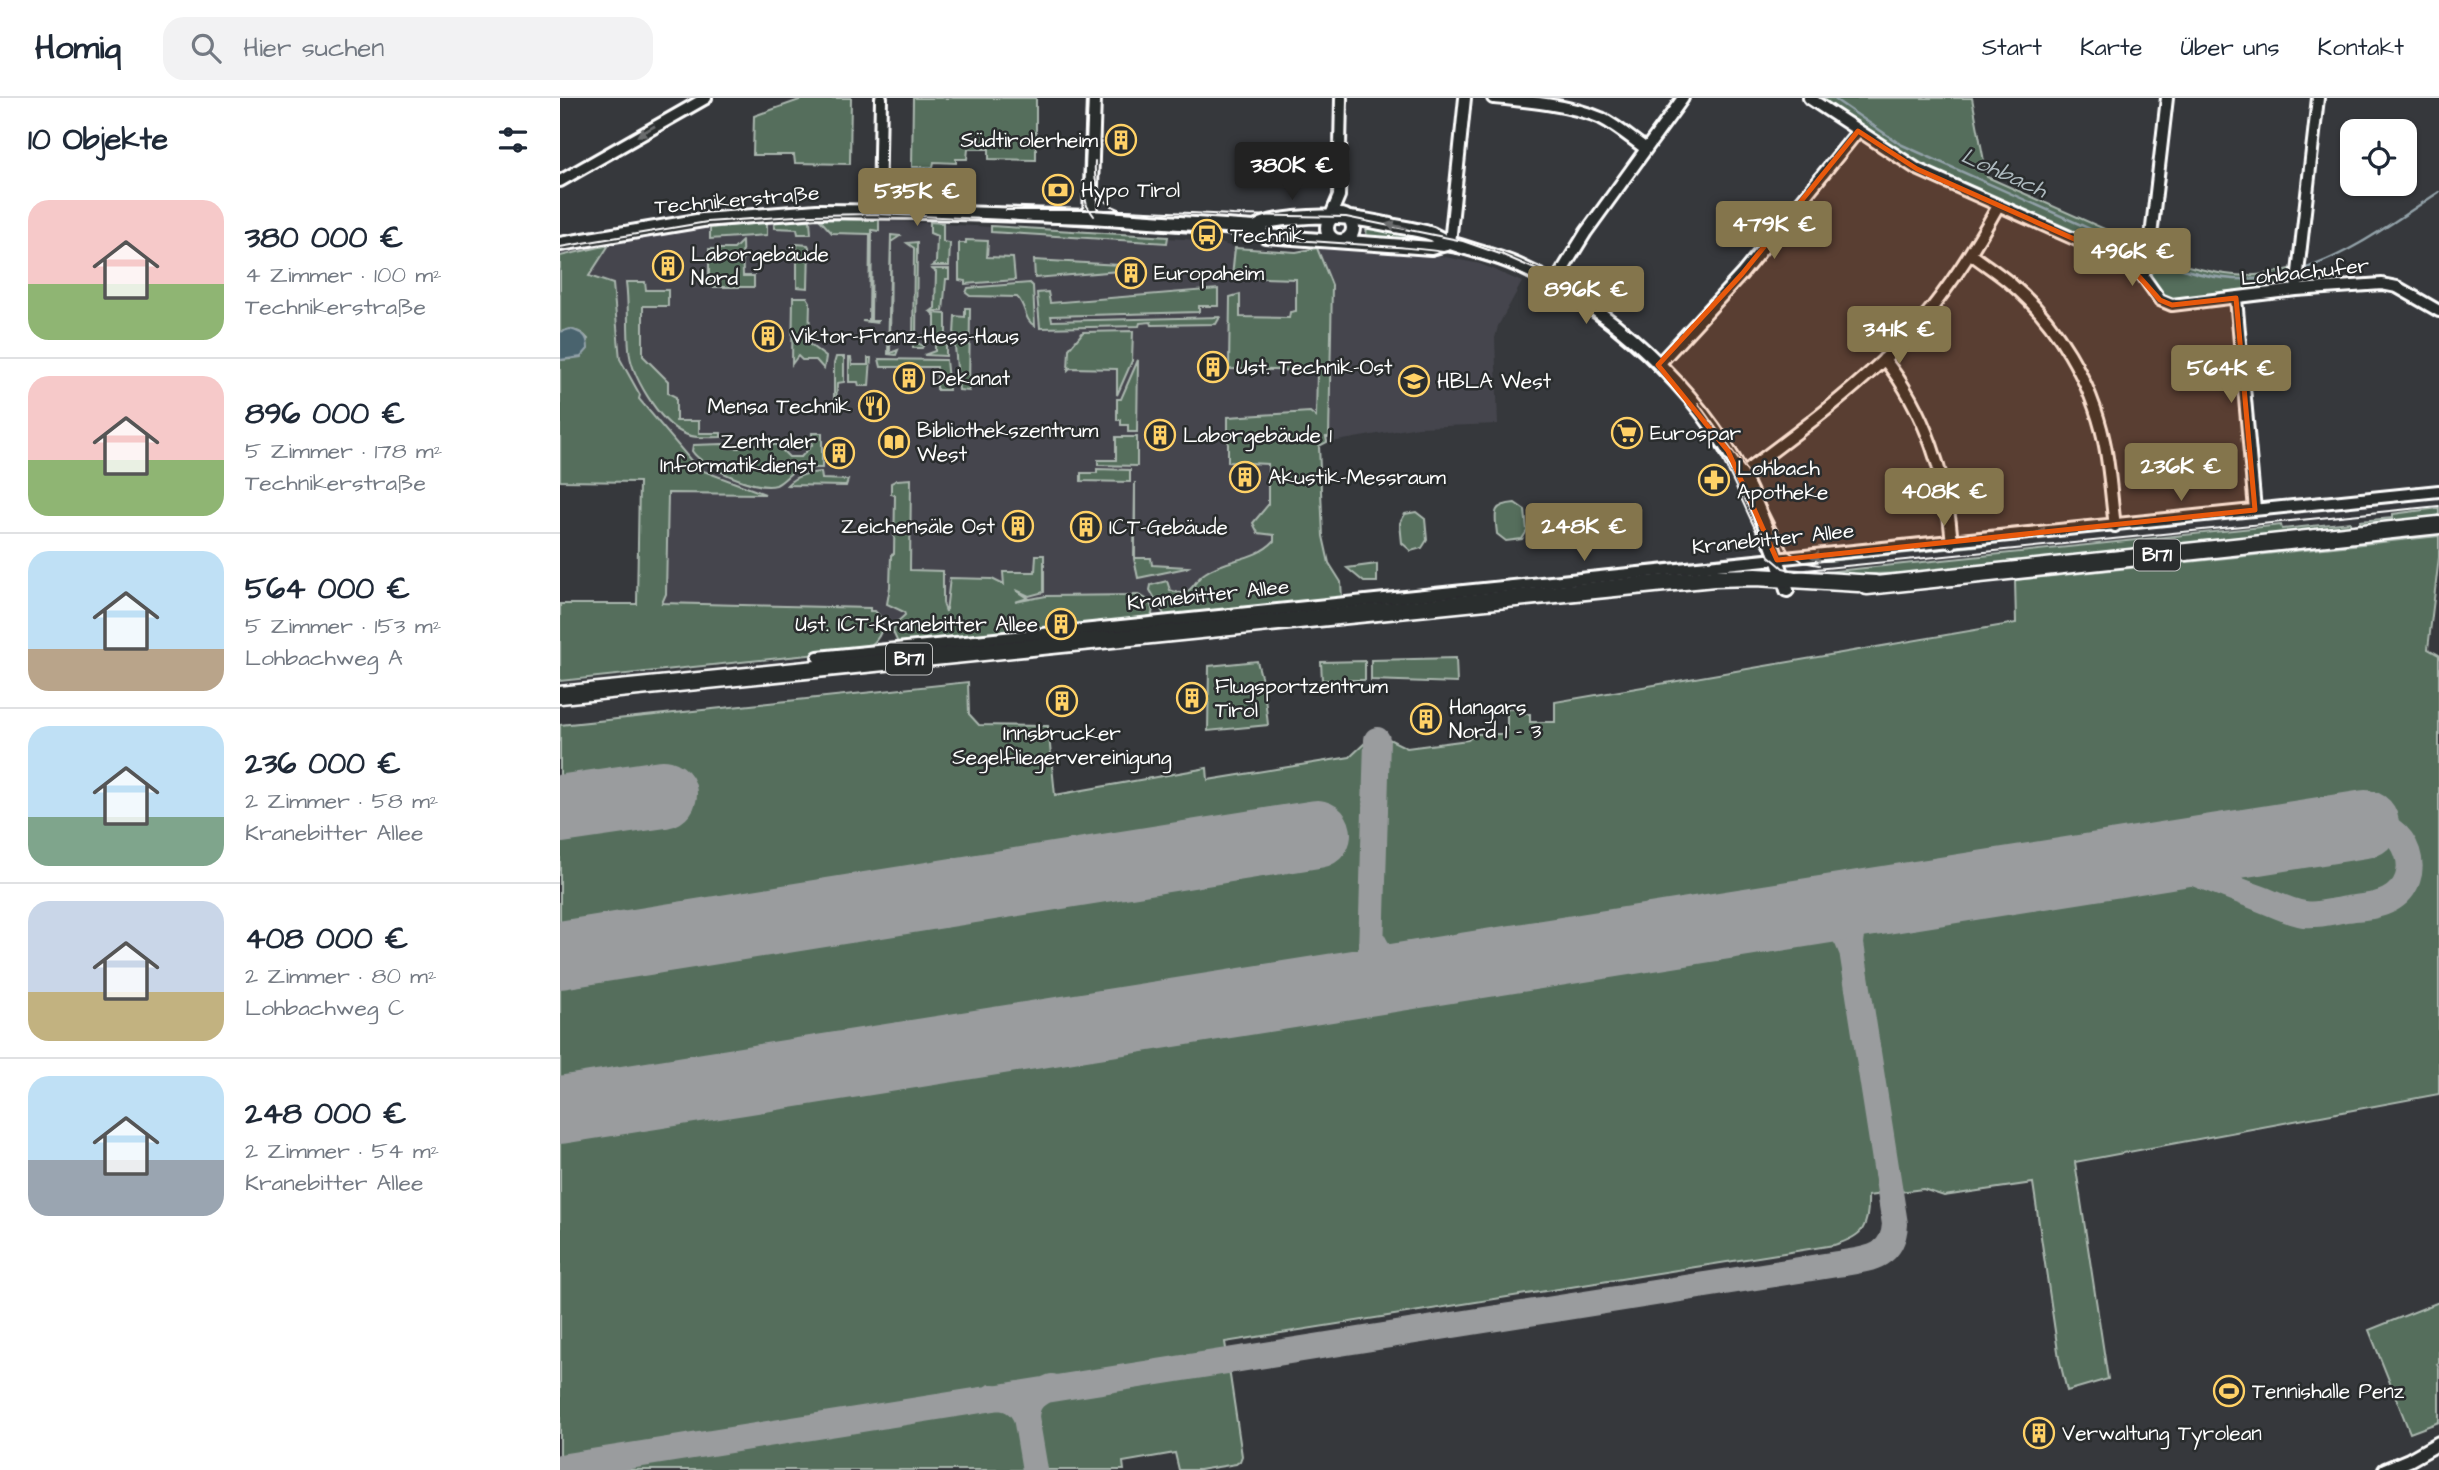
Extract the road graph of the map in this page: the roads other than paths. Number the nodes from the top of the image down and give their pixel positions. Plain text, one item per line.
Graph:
1 (706, 98) edge
2 (881, 98) edge
3 (1094, 98) edge
4 (1341, 98) edge
5 (1465, 98) edge
6 (1493, 98) edge
7 (1683, 98) edge
8 (1809, 98) edge
9 (2167, 98) edge
10 (2318, 98) edge
11 (1858, 131) junction
12 (1646, 149) junction
13 (560, 181) edge
14 (1339, 195) junction
15 (1998, 206) junction
16 (879, 211) junction
17 (1090, 217) junction
18 (1339, 217) junction
19 (1255, 228) junction
20 (1339, 242) junction
21 (1450, 243) junction
22 (560, 244) edge
23 (1971, 254) junction
24 (2143, 276) junction
25 (1554, 284) junction
26 (2297, 285) junction
27 (2236, 298) junction
28 (2439, 311) edge
29 (1884, 359) junction
30 (1658, 365) junction
31 (1742, 474) junction
32 (2439, 491) edge
33 (2255, 510) junction
34 (2115, 526) junction
35 (2439, 526) edge
36 (1952, 543) junction
37 (1777, 560) junction
38 (1785, 584) junction
39 (818, 657) dead end
40 (560, 695) edge
41 (2439, 1443) edge
42 (2385, 1470) edge

1 -> 13 street
2 - 16 street
3 - 17 street
4 - 14 street
5 - 21 street
6 - 12 street
7 - 12 street
8 - 11 street, Lohbachufer
9 - 24 street
10 - 26 street
11 - 15 street, Lohbachufer
11 - 30 street
12 - 25 street
14 - 18 street
14 - 18 street
15 - 23 street
15 - 24 street, Lohbachufer
16 - 17 street, Technikerstraße
16 - 22 street, Technikerstraße
17 - 19 street, Technikerstraße
18 - 19 street, Technikerstraße
18 - 20 street
18 - 20 street
21 -> 18 street, Technikerstraße
19 - 20 street, Technikerstraße
20 - 21 street, Technikerstraße
21 - 25 street, Technikerstraße
23 - 29 street
23 - 34 street
24 - 27 street, Lohbachufer
25 - 30 street, Technikerstraße
26 - 27 street, Lohbachufer
26 - 28 street, Lohbachufer
27 - 33 street
29 - 31 street
29 - 36 street
30 - 31 street, Technikerstraße
31 - 37 street, Technikerstraße
32 - 33 street, Kranebitter Allee
33 - 34 street, Kranebitter Allee
34 -> 36 street, Kranebitter Allee
35 - 38 main road, Kranebitter Allee / B171
36 -> 37 street, Kranebitter Allee
37 - 38 street, Technikerstraße
37 - 39 street, Kranebitter Allee
38 - 40 main road, Kranebitter Allee / B171
41 - 42 street

